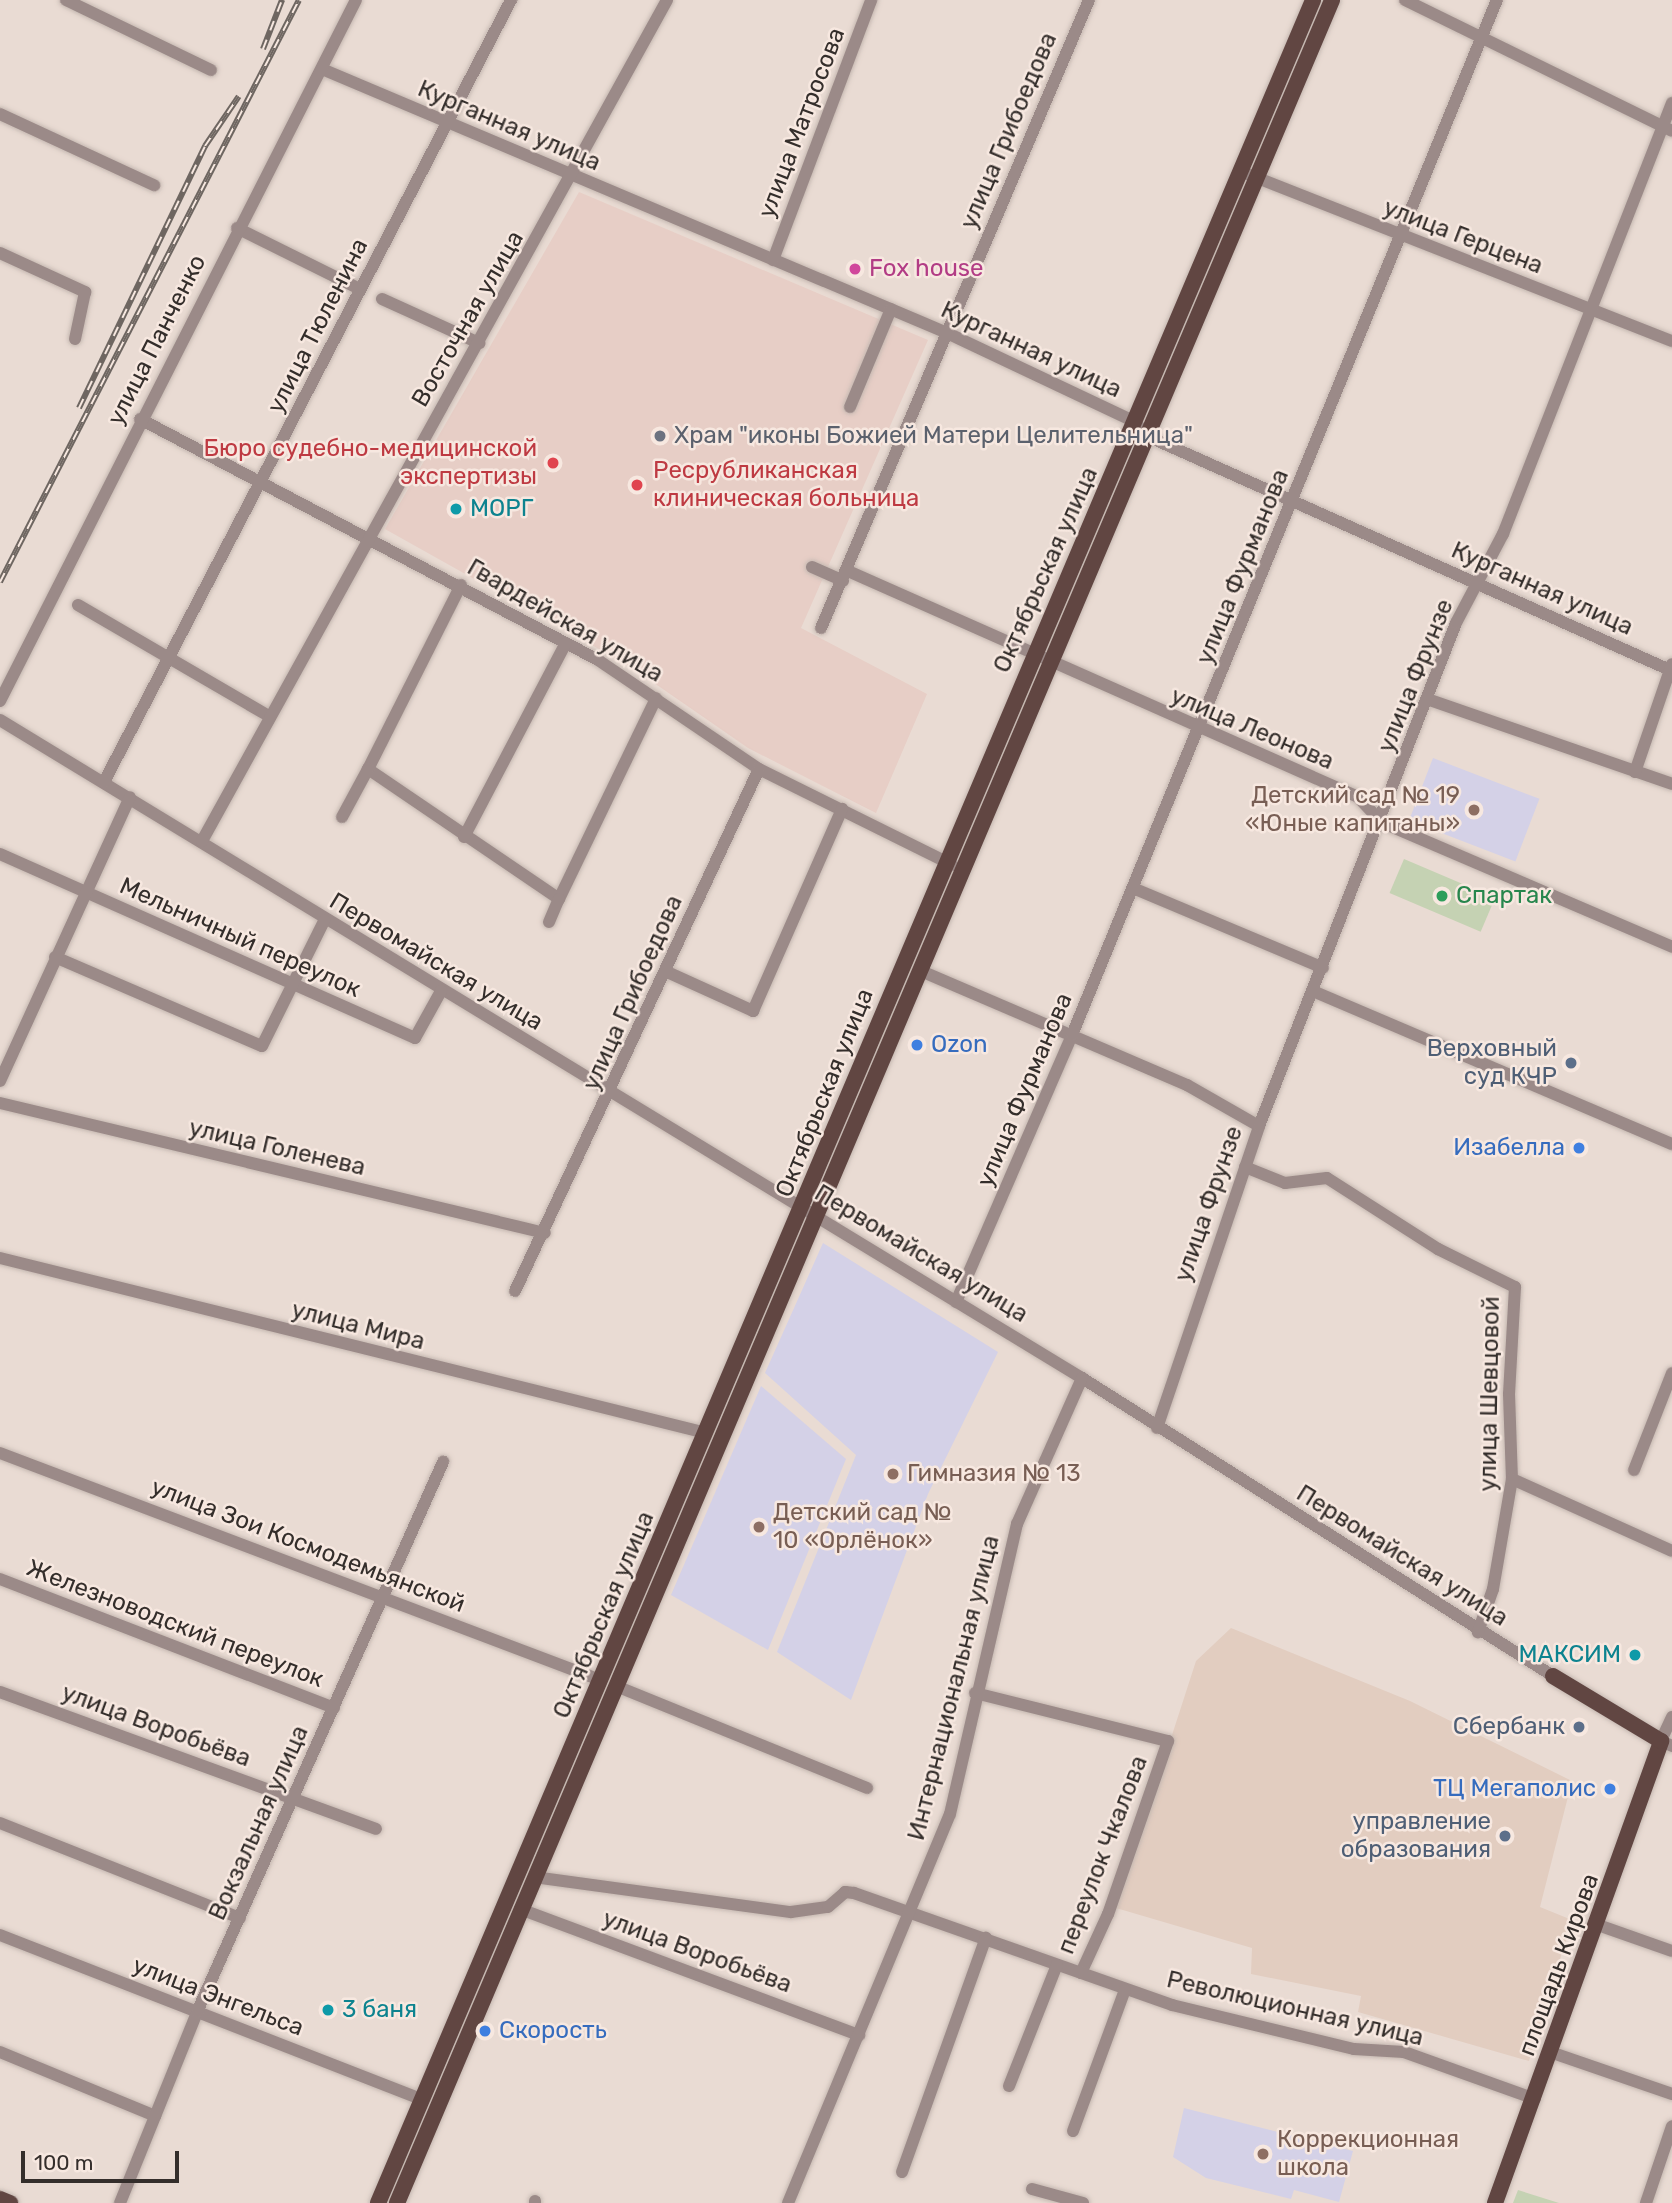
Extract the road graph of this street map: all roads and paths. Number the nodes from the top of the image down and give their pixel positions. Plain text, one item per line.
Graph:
1 (66, 0) edge
2 (356, 0) edge
3 (511, 0) edge
4 (667, 0) edge
5 (871, 0) edge
6 (1089, 0) edge
7 (1313, 0) edge
8 (1332, 0) edge
9 (1405, 0) edge
10 (1497, 0) edge
11 (1485, 37) junction
12 (322, 69) junction
13 (211, 70) dead end
14 (1672, 103) edge
15 (0, 114) edge
16 (448, 123) junction
17 (1668, 129) edge
18 (1241, 171) junction
19 (574, 175) junction
20 (1256, 177) junction
21 (155, 185) dead end
22 (237, 228) junction
23 (1402, 236) junction
24 (0, 253) edge
25 (773, 260) junction
26 (360, 289) junction
27 (382, 299) dead end
28 (891, 309) junction
29 (1591, 309) junction
30 (945, 332) junction
31 (75, 339) dead end
32 (1672, 341) edge
33 (479, 343) junction
34 (850, 407) dead end
35 (140, 419) junction
36 (1135, 422) junction
37 (1147, 436) junction
38 (263, 480) junction
39 (1291, 503) junction
40 (370, 536) junction
41 (812, 567) dead end
42 (845, 576) junction
43 (1478, 582) junction
44 (461, 585) junction
45 (78, 605) dead end
46 (821, 628) dead end
47 (566, 643) junction
48 (1032, 657) junction
49 (167, 659) junction
50 (1050, 665) junction
51 (1671, 668) edge
52 (656, 698) junction
53 (1427, 699) junction
54 (0, 701) edge
55 (269, 716) junction
56 (0, 720) edge
57 (1199, 730) junction
58 (368, 769) junction
59 (759, 769) junction
60 (1634, 772) junction
61 (104, 782) junction
62 (1672, 783) edge
63 (130, 797) junction
64 (842, 809) junction
65 (342, 817) dead end
66 (1381, 822) junction
67 (464, 837) junction
68 (202, 841) junction
69 (0, 854) edge
70 (946, 862) junction
71 (962, 870) junction
72 (1133, 888) junction
73 (85, 892) junction
74 (559, 899) junction
75 (324, 921) junction
76 (549, 922) dead end
77 (1672, 947) edge
78 (55, 957) junction
79 (1323, 968) junction
80 (665, 971) junction
81 (921, 971) junction
82 (293, 984) junction
83 (441, 991) junction
84 (1313, 991) junction
85 (1072, 1035) junction
86 (0, 1081) edge
87 (610, 1094) junction
88 (0, 1103) edge
89 (1259, 1126) junction
90 (1672, 1144) edge
91 (1245, 1167) junction
92 (802, 1209) junction
93 (818, 1219) junction
94 (545, 1233) junction
95 (0, 1258) edge
96 (516, 1291) dead end
97 (956, 1302) junction
98 (1672, 1373) edge
99 (1082, 1378) junction
100 (1157, 1428) junction
101 (706, 1433) junction
102 (0, 1453) edge
103 (443, 1462) dead end
104 (1634, 1470) dead end
105 (1513, 1479) junction
106 (1672, 1550) edge
107 (0, 1579) edge
108 (385, 1595) junction
109 (1478, 1632) junction
110 (1553, 1676) joint
111 (608, 1683) junction
112 (0, 1692) edge
113 (975, 1693) junction
114 (334, 1708) junction
115 (1672, 1717) edge
116 (1667, 1744) edge
117 (867, 1788) dead end
118 (293, 1798) junction
119 (0, 1823) edge
120 (376, 1829) dead end
121 (534, 1877) junction
122 (520, 1909) junction
123 (912, 1913) junction
124 (240, 1918) junction
125 (1598, 1925) junction
126 (0, 1935) edge
127 (986, 1938) junction
128 (1672, 1951) edge
129 (1057, 1965) junction
130 (1081, 1973) junction
131 (1125, 1990) junction
132 (197, 2012) junction
133 (859, 2035) junction
134 (0, 2052) edge
135 (1553, 2053) junction
136 (1009, 2086) dead end
137 (1672, 2094) edge
138 (421, 2099) junction
139 (1535, 2099) junction
140 (155, 2116) junction
141 (1672, 2126) edge
142 (1073, 2131) dead end
143 (902, 2172) dead end
144 (1032, 2189) dead end
145 (0, 2199) edge
146 (10, 2203) edge
147 (120, 2203) edge
148 (378, 2203) edge
149 (397, 2203) edge
150 (788, 2203) edge
151 (1083, 2203) edge
152 (1495, 2203) edge
153 (1646, 2203) edge

1 - 13 street
2 - 12 street, улица Панченко
3 - 16 street, улица Тюленина
4 - 19 street, Восточная улица
5 - 25 street, улица Матросова
6 - 30 street, улица Грибоедова
7 - 18 main road, Октябрьская улица
8 - 20 main road, Октябрьская улица
9 - 11 street
10 - 11 street, улица Фурманова
11 - 17 street
11 - 23 street, улица Фурманова
12 - 16 street, Курганная улица
12 - 22 street, улица Панченко
14 - 17 street, улица Фрунзе
15 - 21 street
16 - 19 street, Курганная улица
16 - 26 street, улица Тюленина
17 - 29 street, улица Фрунзе
18 - 20 street, улица Герцена
18 - 36 main road, Октябрьская улица
19 - 25 street, Курганная улица
19 - 33 street, Восточная улица
20 - 23 street, улица Герцена
20 - 37 main road, Октябрьская улица
22 - 26 street
22 - 35 street, улица Панченко
23 - 29 street, улица Герцена
23 - 39 street, улица Фурманова
24 - 31 street
25 - 28 street, Курганная улица
26 - 38 street, улица Тюленина
27 - 33 street
28 - 30 street, Курганная улица
28 - 34 street
29 - 32 street, улица Герцена
29 - 43 street, улица Фрунзе
30 - 36 street, Курганная улица
30 - 42 street, улица Грибоедова
33 - 40 street, Восточная улица
35 - 38 street, Гвардейская улица
35 - 54 street, улица Панченко
36 - 37 street, Курганная улица
36 - 48 main road, Октябрьская улица
37 - 39 street, Курганная улица
37 - 50 main road, Октябрьская улица
38 - 40 street, Гвардейская улица
38 - 49 street, улица Тюленина
39 - 43 street, Курганная улица
39 - 57 street, улица Фурманова
40 - 44 street, Гвардейская улица
40 - 55 street, Восточная улица
41 - 42 street, улица Леонова
42 - 46 street, улица Грибоедова
42 - 48 street, улица Леонова
43 - 51 street, Курганная улица
43 - 53 street, улица Фрунзе
44 - 47 street, Гвардейская улица
44 - 58 street
45 - 49 street
47 - 52 street, Гвардейская улица
47 - 67 street
48 - 50 street, улица Леонова
48 - 70 main road, Октябрьская улица
49 - 55 street
49 - 61 street, улица Тюленина
50 - 57 street, улица Леонова
50 - 71 main road, Октябрьская улица
51 - 60 street
52 - 59 street, Гвардейская улица
52 - 74 street
53 - 60 street
53 - 66 street, улица Фрунзе
55 - 68 street, Восточная улица
56 - 61 street, Первомайская улица
57 - 66 street, улица Леонова
57 - 72 street, улица Фурманова
58 - 65 street
58 - 67 street
59 - 64 street, Гвардейская улица
59 - 80 street, улица Грибоедова
60 - 62 street
61 - 63 street, Первомайская улица
63 - 68 street, Первомайская улица
63 - 73 street
64 - 70 street, Гвардейская улица
64 - 80 street
66 - 77 street, улица Леонова
66 - 79 street, улица Фрунзе
67 - 74 street
68 - 75 street, Первомайская улица
69 - 73 street, Мельничный переулок
70 - 71 street, Гвардейская улица
70 - 92 main road, Октябрьская улица
71 - 81 main road, Октябрьская улица
72 - 79 street
72 - 85 street, улица Фурманова
73 - 78 street
73 - 82 street, Мельничный переулок
74 - 76 street
75 - 82 street
75 - 83 street, Первомайская улица
78 - 82 street
78 - 86 street
79 - 84 street, улица Фрунзе
80 - 87 street, улица Грибоедова
81 - 85 street
81 - 93 main road, Октябрьская улица
82 - 83 street, Мельничный переулок
83 - 87 street, Первомайская улица
84 - 89 street, улица Фрунзе
84 - 90 street
85 - 89 street
85 - 97 street, улица Фурманова
87 - 92 street, Первомайская улица
87 - 94 street, улица Грибоедова
88 - 94 street, улица Голенева
89 - 91 street, улица Фрунзе
91 - 100 street, улица Фрунзе
91 - 105 street, улица Шевцовой
92 - 93 street, Первомайская улица
92 - 101 main road, Октябрьская улица
93 - 97 street, Первомайская улица
93 - 111 main road, Октябрьская улица
94 - 96 street, улица Грибоедова
95 - 101 street, улица Мира
97 - 99 street, Первомайская улица
98 - 104 street
99 - 100 street, Первомайская улица
99 - 113 street, Интернациональная улица
100 - 109 street, Первомайская улица
101 - 111 main road, Октябрьская улица
102 - 108 street, улица Зои Космодемьянской
103 - 108 street, Вокзальная улица
105 - 106 street
105 - 109 street, улица Шевцовой
107 - 114 street, Железноводский переулок
108 - 111 street, улица Зои Космодемьянской
108 - 114 street, Вокзальная улица
109 - 110 street, Первомайская улица
110 - 116 main road, Первомайская улица
111 - 117 street, улица Зои Космодемьянской
111 - 121 main road, Октябрьская улица
111 - 138 main road, Октябрьская улица
112 - 118 street, улица Воробьёва
113 - 123 street, Интернациональная улица
113 - 130 street, переулок Чкалова
114 - 118 street, Вокзальная улица
115 - 116 street
116 - 125 main road, площадь Кирова
118 - 120 street, улица Воробьёва
118 - 124 street, Вокзальная улица
119 - 124 street
121 - 122 main road, Октябрьская улица
121 - 123 street, Революционная улица
122 - 133 street, улица Воробьёва
122 - 149 main road, Октябрьская улица
123 - 127 street, Революционная улица
123 - 133 street, Интернациональная улица
124 - 132 street, Вокзальная улица
125 - 128 street
125 - 135 main road, площадь Кирова
126 - 132 street, улица Энгельса
127 - 129 street, Революционная улица
127 - 143 street
129 - 130 street, Революционная улица
129 - 136 street
130 - 131 street, Революционная улица
131 - 139 street, Революционная улица
131 - 142 street
132 - 138 street, улица Энгельса
132 - 140 street, Вокзальная улица
133 - 150 street, Интернациональная улица
134 - 140 street
135 - 137 street
135 - 139 main road, площадь Кирова
138 - 148 main road, Октябрьская улица
139 - 152 main road, площадь Кирова
140 - 147 street, Вокзальная улица
141 - 153 street
144 - 151 street
145 - 146 main road

